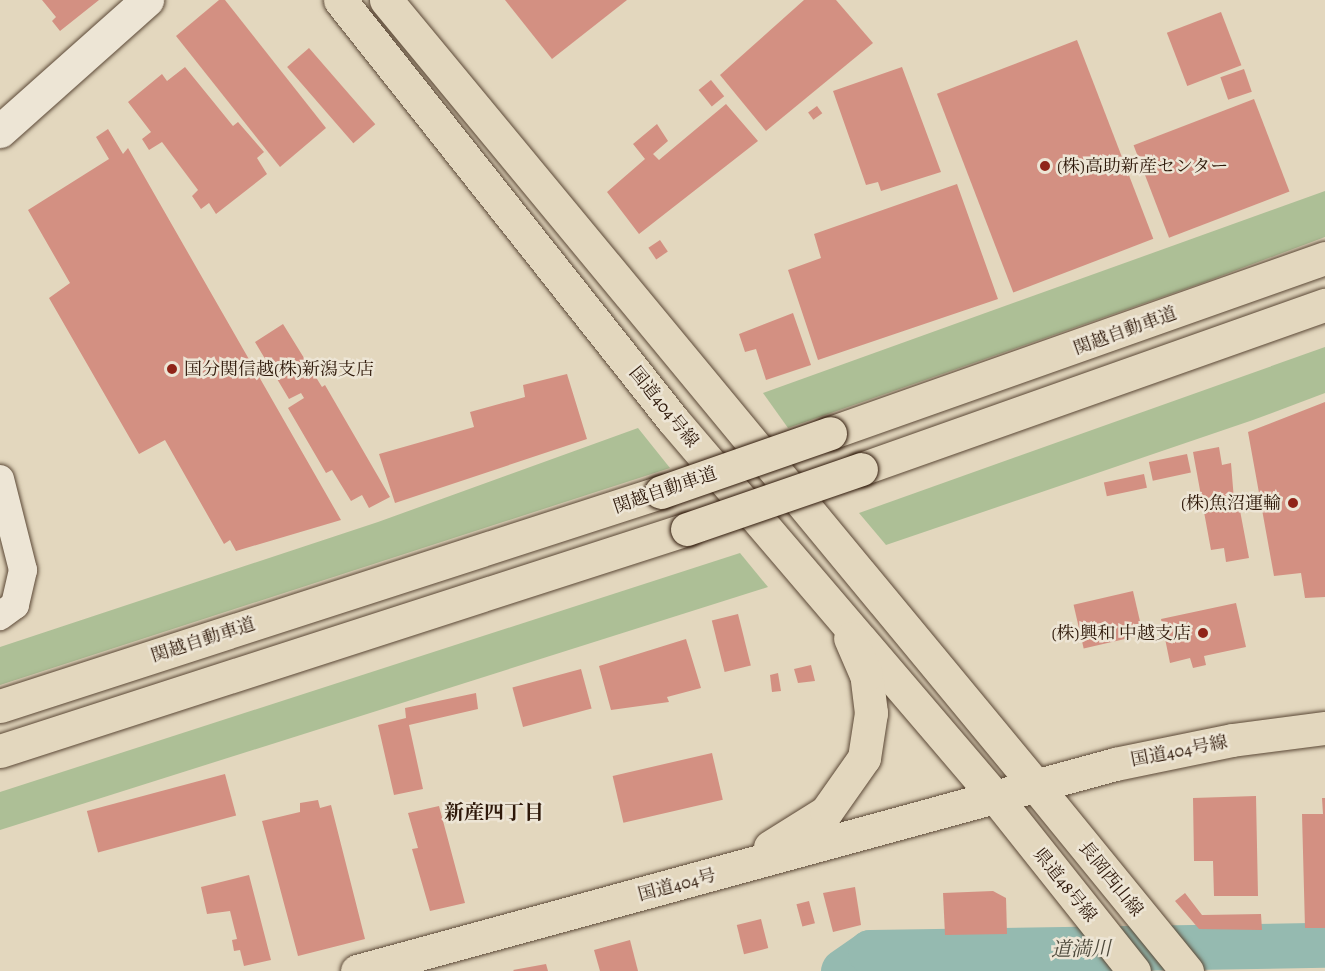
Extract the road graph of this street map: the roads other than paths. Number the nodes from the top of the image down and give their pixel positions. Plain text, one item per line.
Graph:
1 (147, 0) edge
2 (340, 0) edge
3 (386, 0) edge
4 (0, 131) edge
5 (1325, 258) edge
6 (1325, 305) edge
7 (0, 479) edge
8 (839, 611) junction
9 (0, 616) edge
10 (0, 706) edge
11 (1325, 728) edge
12 (0, 751) edge
13 (1036, 786) junction
14 (997, 800) junction
15 (723, 872) junction
16 (357, 971) edge
17 (1134, 971) edge
18 (1187, 971) edge

1 - 4 street
2 - 8 main road, 国道404号線
3 - 13 main road
5 - 10 main road, 関越自動車道, bridge
6 - 12 main road, bridge
7 - 9 street
8 - 14 main road, 国道404号線
8 - 15 main road
11 - 13 main road, 国道404号線
13 - 14 main road, 国道404号線
13 - 18 main road, 長岡西山線
14 - 15 main road, 国道404号
14 - 17 main road, 県道48号線
15 - 16 main road, 国道404号

